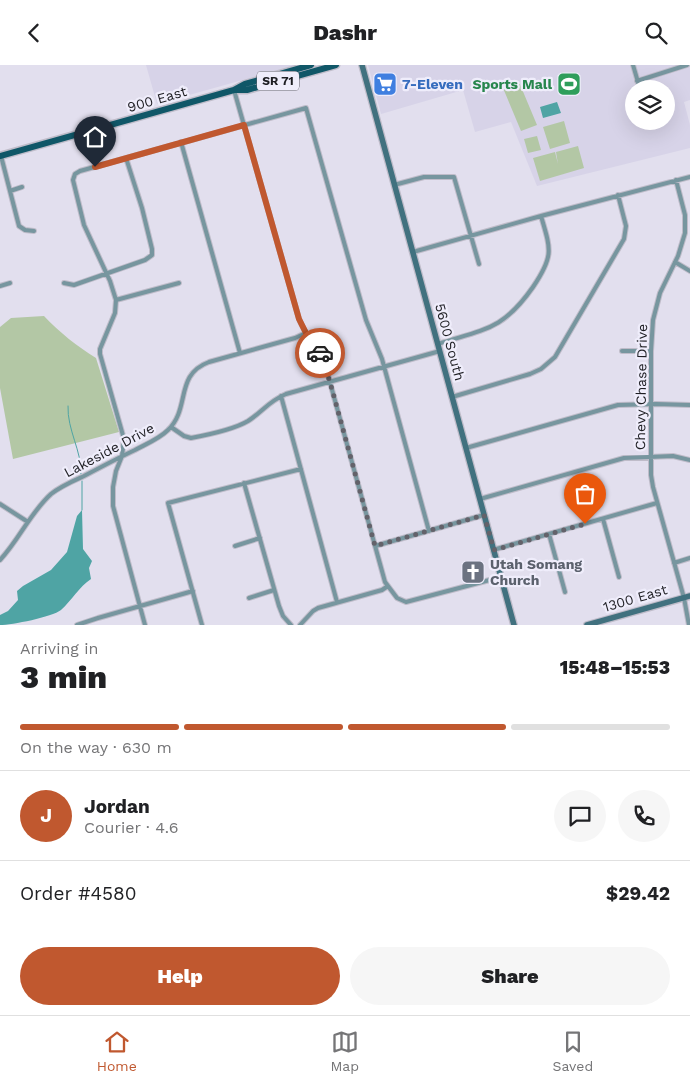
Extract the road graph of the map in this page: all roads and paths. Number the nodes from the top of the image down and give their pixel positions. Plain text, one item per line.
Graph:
1 (311, 65) edge
2 (336, 65) edge
3 (362, 65) edge
4 (633, 65) edge
5 (687, 65) edge
6 (637, 80) edge
7 (640, 80) edge
8 (234, 90) junction
9 (244, 125) junction
10 (181, 143) junction
11 (0, 156) edge
12 (126, 158) junction
13 (690, 177) edge
14 (676, 181) junction
15 (394, 185) junction
16 (22, 187) dead end
17 (10, 191) junction
18 (618, 195) junction
19 (541, 216) junction
20 (34, 231) dead end
21 (471, 236) junction
22 (413, 252) junction
23 (675, 262) junction
24 (479, 264) dead end
25 (690, 271) edge
26 (106, 273) junction
27 (10, 283) dead end
28 (64, 283) dead end
29 (179, 283) dead end
30 (0, 286) edge
31 (116, 300) junction
32 (306, 333) junction
33 (438, 344) junction
34 (440, 351) junction
35 (622, 351) dead end
36 (651, 351) junction
37 (240, 353) junction
38 (384, 367) junction
39 (330, 382) junction
40 (281, 396) junction
41 (452, 397) junction
42 (651, 404) junction
43 (690, 405) edge
44 (171, 427) junction
45 (466, 449) junction
46 (122, 456) junction
47 (651, 456) junction
48 (690, 460) edge
49 (301, 469) junction
50 (244, 483) junction
51 (480, 499) junction
52 (657, 503) junction
53 (0, 504) edge
54 (484, 515) junction
55 (603, 519) junction
56 (28, 522) junction
57 (429, 531) junction
58 (549, 534) junction
59 (260, 539) junction
60 (235, 546) dead end
61 (375, 546) junction
62 (494, 550) junction
63 (690, 558) edge
64 (0, 560) edge
65 (674, 563) junction
66 (501, 577) junction
67 (619, 577) dead end
68 (388, 586) junction
69 (274, 590) junction
70 (193, 591) junction
71 (565, 592) dead end
72 (687, 597) edge
73 (249, 598) dead end
74 (337, 602) junction
75 (140, 606) junction
76 (90, 623) edge
77 (602, 623) edge
78 (77, 625) edge
79 (145, 625) edge
80 (202, 625) edge
81 (291, 625) edge
82 (300, 625) edge
83 (514, 625) edge
84 (587, 625) edge
85 (689, 625) edge

1 - 8 main road, 900 East / SR 71
2 - 8 main road, 900 East / SR 71
3 - 15 main road, 5600 South
4 - 6 street
5 - 7 street
8 - 9 street
8 - 11 main road, 900 East / SR 71
9 - 10 street
9 - 32 street
9 - 38 street
10 - 12 street
10 - 37 street
11 - 17 street
12 - 26 street
12 - 26 street
13 - 14 street
14 - 18 street
14 - 23 street, Chevy Chase Drive
15 - 21 street
15 - 22 main road, 5600 South
16 - 17 street
17 - 20 street
18 - 19 street
18 - 41 street
19 - 21 street
19 - 33 street
21 - 22 street
21 - 24 street
22 - 33 main road, 5600 South
23 - 25 street
23 - 36 street, Chevy Chase Drive
26 - 28 street
26 - 31 street
27 - 30 street
29 - 31 street
31 - 46 street
32 - 37 street, Lakeside Drive
32 - 39 street
33 - 34 main road, 5600 South
34 - 38 street
34 - 41 main road, 5600 South
35 - 36 street
36 - 42 street, Chevy Chase Drive
37 - 44 street, Lakeside Drive
38 - 39 street
38 - 57 street
39 - 40 street
39 - 61 street
40 - 44 street
40 - 49 street
41 - 45 main road, 5600 South
42 - 43 street
42 - 45 street
42 - 47 street, Chevy Chase Drive
44 - 46 street, Lakeside Drive
45 - 51 main road, 5600 South
46 - 56 street, Lakeside Drive
46 - 75 street
47 - 48 street
47 - 51 street
47 - 52 street, Chevy Chase Drive
49 - 50 street
49 - 74 street
50 - 59 street
50 - 70 street
51 - 54 main road, 5600 South
52 - 55 street
52 - 65 street, Chevy Chase Drive
53 - 56 street
54 - 57 street
54 - 62 main road, 5600 South
55 - 58 street
55 - 67 street
56 - 64 street, Lakeside Drive
57 - 61 street
58 - 62 street
58 - 71 street
59 - 60 street
59 - 69 street
61 - 68 street
62 - 66 main road, 5600 South
63 - 65 street
65 - 72 street, Chevy Chase Drive
66 - 68 street
66 - 83 main road, 5600 South
68 - 74 street
69 - 73 street
69 - 81 street
70 - 75 street
70 - 80 street
72 - 77 main road, 1300 East
72 - 85 street, Chevy Chase Drive
74 - 82 street
75 - 76 street
75 - 79 street
76 - 78 street
77 - 84 main road, 1300 East

